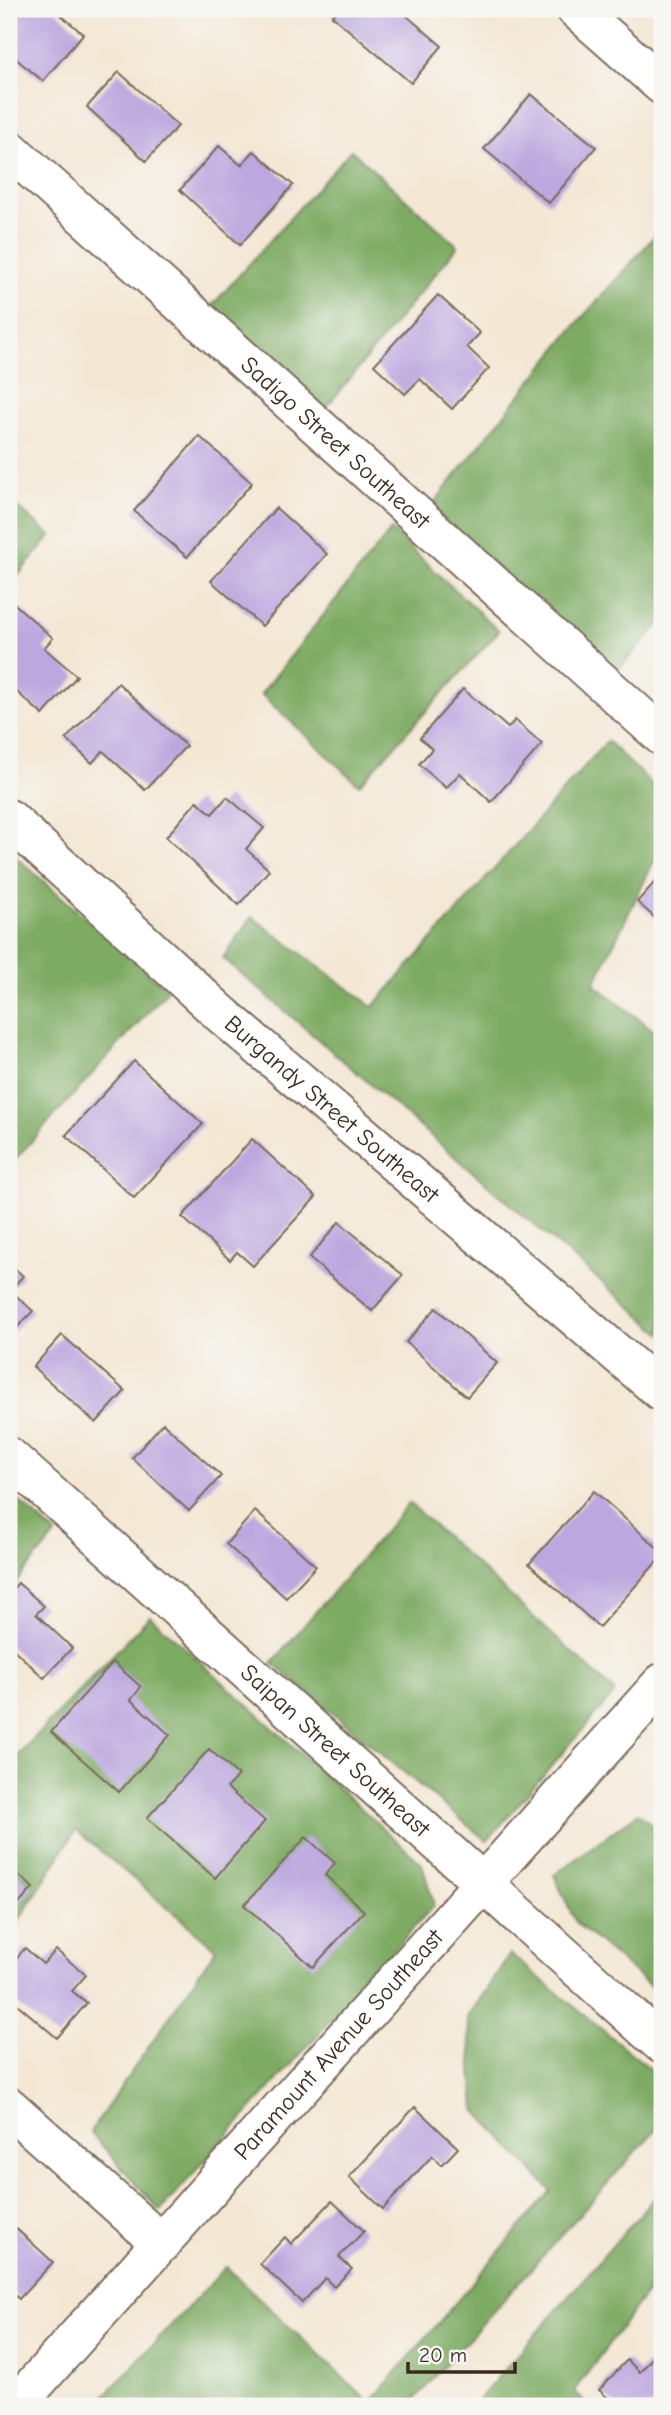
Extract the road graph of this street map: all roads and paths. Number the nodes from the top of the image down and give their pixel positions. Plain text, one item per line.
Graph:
1 (576, 9) edge
2 (662, 85) edge
3 (9, 149) edge
4 (662, 736) edge
5 (9, 818) edge
6 (662, 1392) edge
7 (9, 1457) edge
8 (662, 1683) edge
9 (484, 1881) junction
10 (662, 2044) edge
11 (9, 2107) edge
12 (161, 2243) junction
13 (15, 2406) edge

1 - 2 street
3 - 4 street, Sadigo Street Southeast
5 - 6 street, Burgandy Street Southeast
7 - 9 street, Saipan Street Southeast
8 - 9 street, Paramount Avenue Southeast
9 - 10 street, Saipan Street Southeast
9 - 12 street, Paramount Avenue Southeast
11 - 12 street
12 - 13 street, Paramount Avenue Southeast

